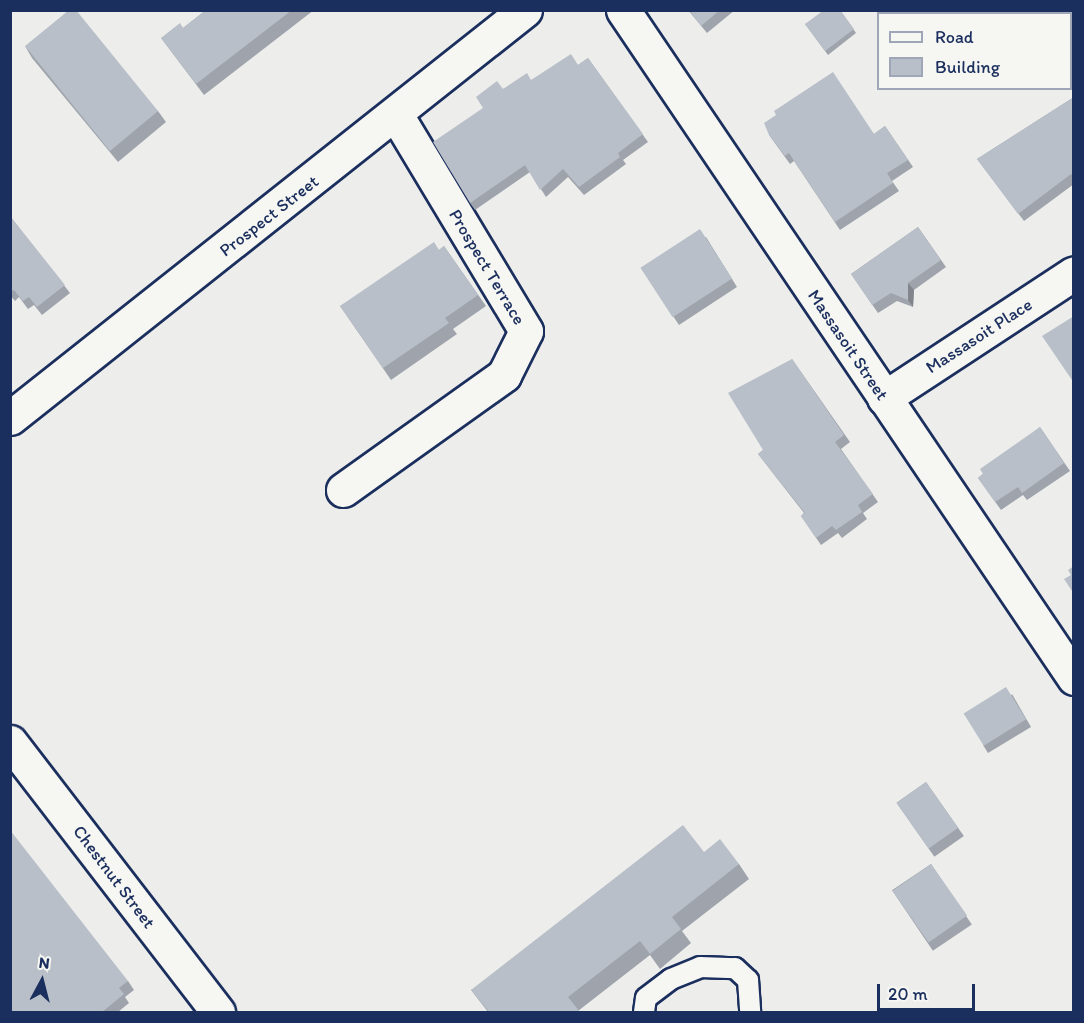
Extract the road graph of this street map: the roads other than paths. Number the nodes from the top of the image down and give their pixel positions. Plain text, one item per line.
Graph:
1 (525, 10) edge
2 (623, 10) edge
3 (396, 115) junction
4 (1074, 273) edge
5 (884, 398) junction
6 (10, 418) edge
7 (343, 489) dead end
8 (1074, 678) edge
9 (10, 742) edge
10 (216, 1012) edge
11 (644, 1012) edge
12 (750, 1012) edge

1 - 3 street, Prospect Street
2 - 5 street, Massasoit Street
3 - 6 street, Prospect Street
3 - 7 street, Prospect Terrace
4 - 5 street, Massasoit Place
5 - 8 street, Massasoit Street
9 - 10 street, Chestnut Street
11 - 12 lane

